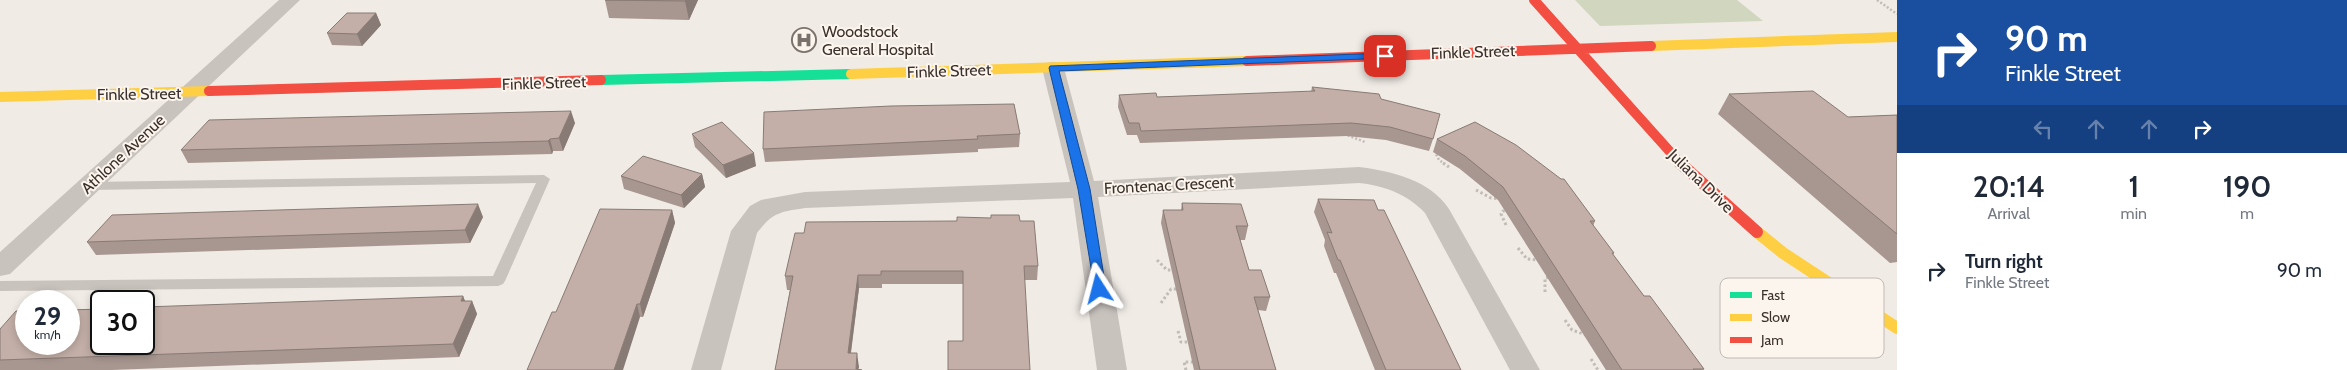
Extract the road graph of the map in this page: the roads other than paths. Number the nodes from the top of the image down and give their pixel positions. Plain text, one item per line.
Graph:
1 (290, 0) edge
2 (1534, 0) edge
3 (1897, 37) edge
4 (1578, 50) junction
5 (1053, 68) junction
6 (190, 93) junction
7 (0, 97) edge
8 (89, 186) junction
9 (1084, 189) junction
10 (0, 267) edge
11 (1821, 278) edge
12 (0, 286) edge
13 (1884, 319) edge
14 (1897, 328) edge
15 (706, 370) edge
16 (1112, 370) edge
17 (1525, 370) edge

1 - 6 street, Athlone Avenue
2 - 4 street, Juliana Drive
3 - 4 street, Finkle Street
4 - 5 street, Finkle Street
4 - 11 street, Juliana Drive
5 - 6 street, Finkle Street
5 - 9 street
6 - 7 street, Finkle Street
6 - 8 street, Athlone Avenue
8 - 10 street, Athlone Avenue
8 - 12 lane
9 - 15 street, Frontenac Crescent
9 - 16 street
9 - 17 street, Frontenac Crescent
13 - 14 street, Juliana Drive

